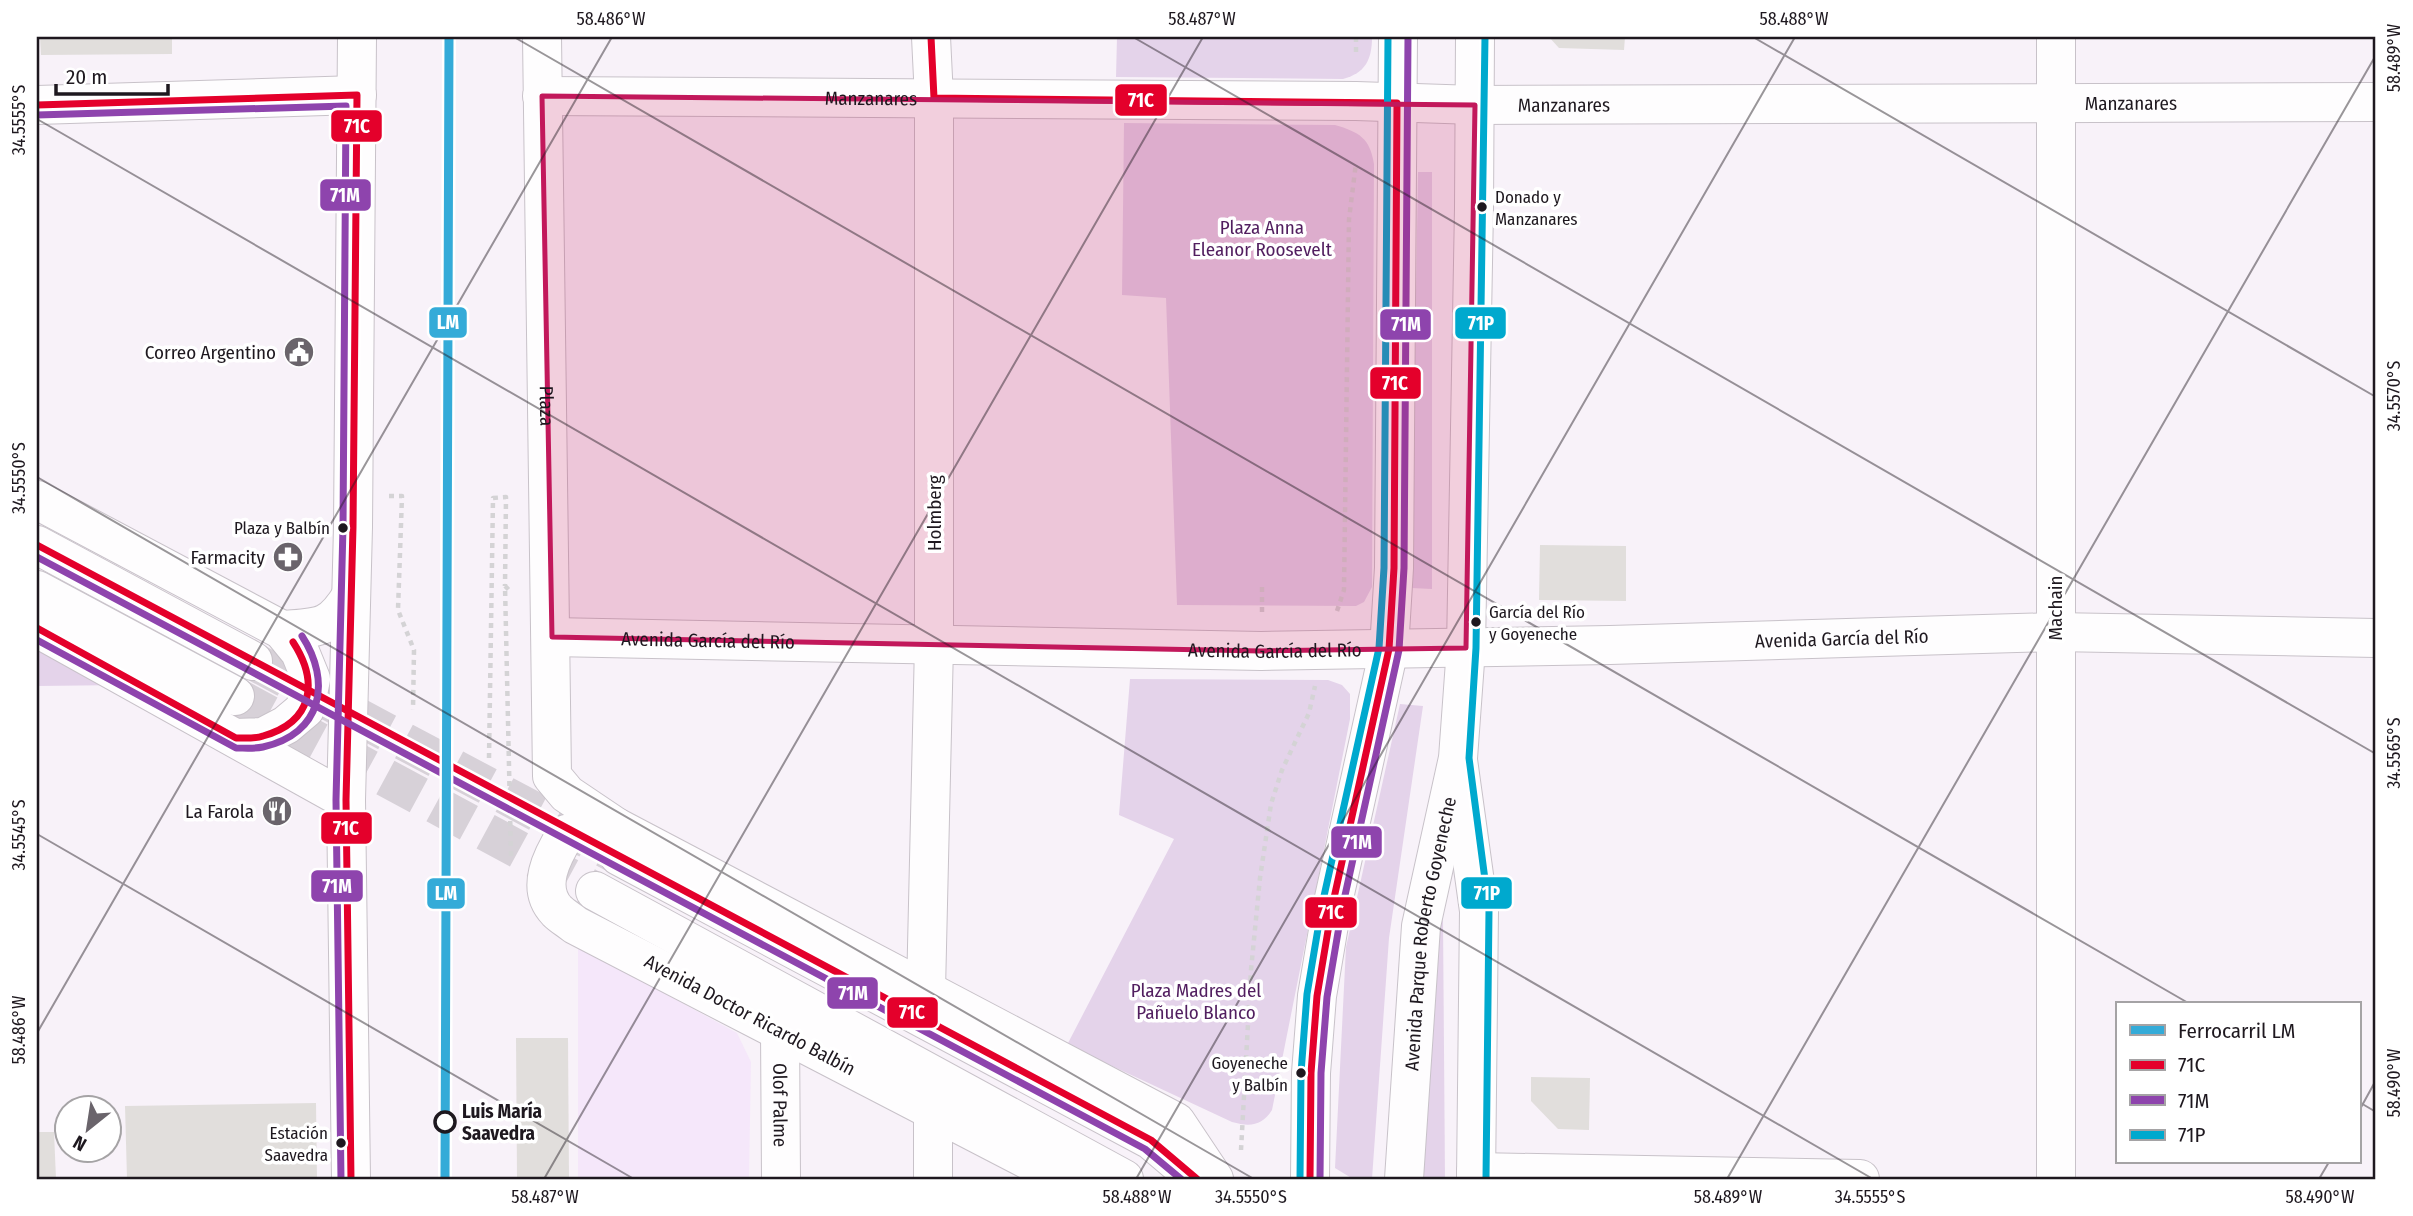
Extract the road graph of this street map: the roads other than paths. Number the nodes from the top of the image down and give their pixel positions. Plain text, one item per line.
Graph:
1 (357, 37) edge
2 (542, 37) edge
3 (931, 37) edge
4 (1398, 37) edge
5 (1475, 37) edge
6 (2056, 37) edge
7 (356, 95) junction
8 (542, 96) junction
9 (934, 98) junction
10 (2376, 102) edge
11 (1397, 103) junction
12 (1475, 104) junction
13 (2056, 104) junction
14 (37, 105) edge
15 (37, 500) edge
16 (37, 545) edge
17 (37, 590) edge
18 (351, 596) junction
19 (37, 628) edge
20 (282, 630) junction
21 (2055, 632) junction
22 (551, 637) junction
23 (2376, 638) edge
24 (934, 645) junction
25 (1466, 648) junction
26 (1389, 649) junction
27 (253, 661) tunnel mouth
28 (235, 696) tunnel mouth
29 (236, 737) junction
30 (1458, 758) junction
31 (346, 800) junction
32 (618, 842) junction
33 (595, 891) tunnel mouth
34 (926, 990) junction
35 (780, 1031) junction
36 (933, 1111) junction
37 (1476, 1176) edge
38 (351, 1179) edge
39 (781, 1179) edge
40 (933, 1179) edge
41 (1065, 1179) edge
42 (1124, 1179) edge
43 (1197, 1179) edge
44 (1214, 1179) edge
45 (1310, 1179) edge
46 (1404, 1179) edge
47 (1860, 1179) edge
48 (2056, 1179) edge

1 - 7 street
2 - 8 street, Plaza
3 - 9 street, Holmberg
4 - 11 street
5 - 12 street, Avenida Parque Roberto Goyeneche
6 - 13 street, Machain
7 - 14 street
7 - 18 street
8 - 9 street, Manzanares
8 - 22 street, Plaza
9 - 11 street, Manzanares
9 - 24 street, Holmberg
10 - 13 street, Manzanares
11 - 12 street, Manzanares
11 - 26 street
12 - 13 street, Manzanares
12 - 25 street, Avenida Parque Roberto Goyeneche
13 - 21 street, Machain
15 - 20 street
16 - 27 street
17 - 28 street
18 - 20 street
18 - 31 street
19 - 29 street
20 - 29 street
21 - 23 street, Avenida García del Río
21 - 25 street, Avenida García del Río
21 - 48 street, Machain
22 - 24 street, Avenida García del Río
22 - 32 street, Plaza
24 - 26 street, Avenida García del Río
24 - 34 street, Holmberg
25 - 26 street, Avenida García del Río
25 - 30 street, Avenida Parque Roberto Goyeneche
26 - 45 street
29 - 31 street
30 - 37 street
30 - 46 street, Avenida Parque Roberto Goyeneche
31 - 38 street
32 - 34 street
32 - 35 street, Avenida Doctor Ricardo Balbín
32 - 43 street
33 - 42 street
34 - 44 street
35 - 36 street, Avenida Doctor Ricardo Balbín
35 - 39 street, Olof Palme
36 - 40 street
36 - 41 street, Avenida Doctor Ricardo Balbín
37 - 47 street

